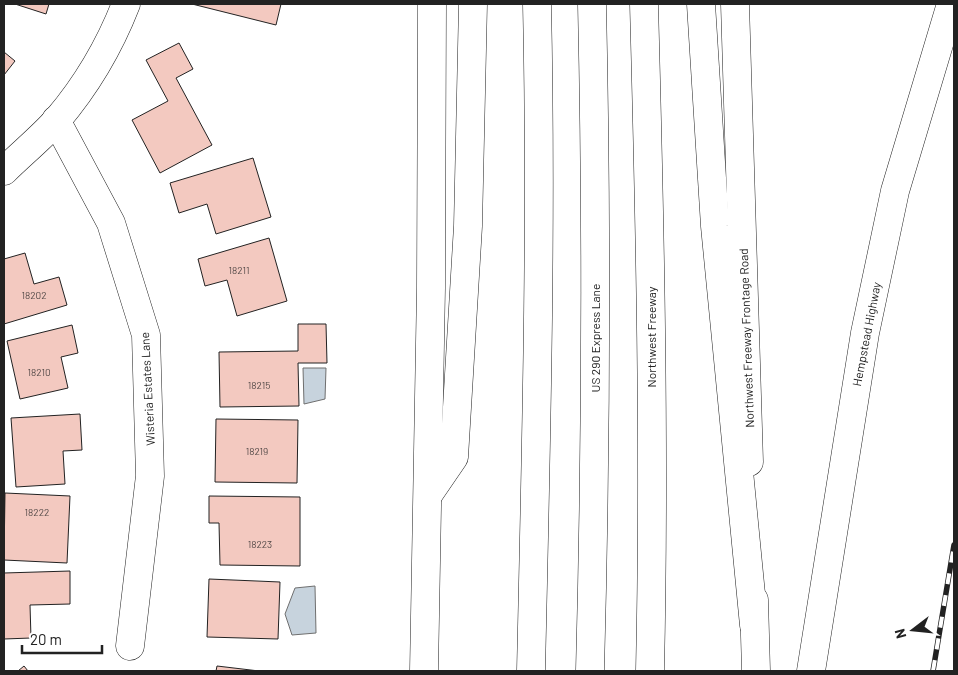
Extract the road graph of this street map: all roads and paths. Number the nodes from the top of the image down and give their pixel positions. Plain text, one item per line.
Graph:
1 (126, 4) edge
2 (432, 4) edge
3 (473, 4) edge
4 (537, 4) edge
5 (592, 4) edge
6 (644, 4) edge
7 (701, 4) edge
8 (736, 4) edge
9 (951, 4) edge
10 (56, 120) junction
11 (4, 171) edge
12 (428, 495) junction
13 (754, 625) junction
14 (130, 646) dead end
15 (424, 671) edge
16 (531, 671) edge
17 (590, 671) edge
18 (650, 671) edge
19 (756, 671) edge
20 (811, 671) edge

1 - 10 main road
2 - 12 main road
3 - 12 main road
4 - 16 main road
5 - 17 main road, US 290 Express Lane
6 - 18 main road, Northwest Freeway
7 - 13 main road
8 - 13 main road, Northwest Freeway Frontage Road
9 - 20 main road, Hempstead Highway
10 - 11 main road
10 - 14 main road, Wisteria Estates Lane
12 - 15 main road
13 - 19 main road, Northwest Freeway Frontage Road

